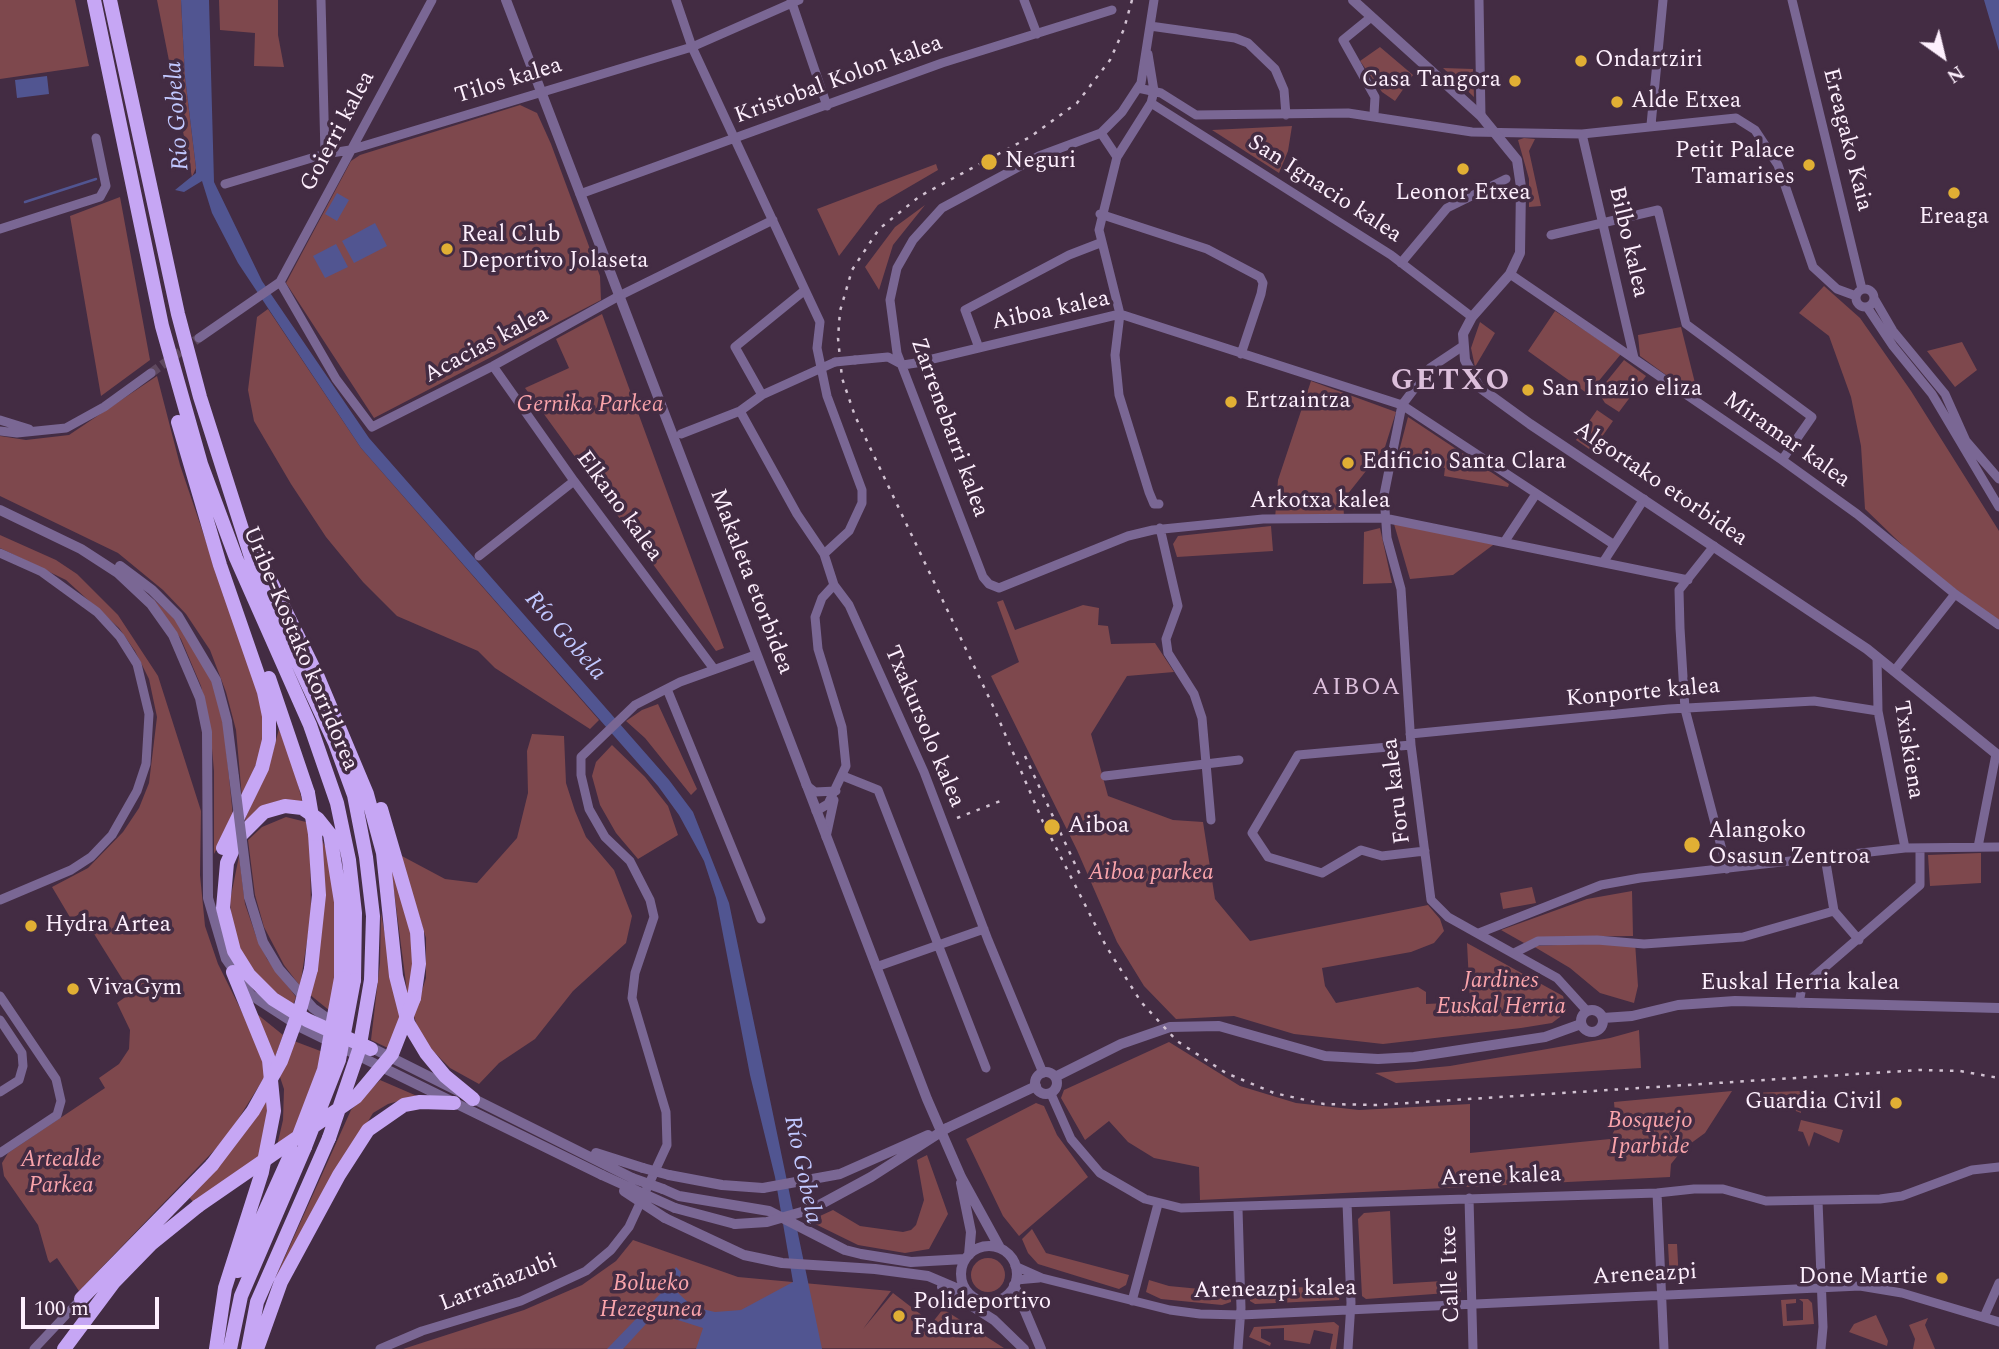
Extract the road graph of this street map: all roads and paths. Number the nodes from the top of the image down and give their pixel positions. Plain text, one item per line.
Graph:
1 (94, 0) edge
2 (110, 0) edge
3 (118, 0) edge
4 (321, 0) edge
5 (432, 0) edge
6 (506, 0) edge
7 (676, 0) edge
8 (1024, 0) edge
9 (1154, 0) edge
10 (1353, 0) edge
11 (1479, 0) edge
12 (1663, 0) edge
13 (1792, 0) edge
14 (794, 1) edge
15 (1112, 9) dead end
16 (1370, 18) junction
17 (1150, 26) junction
18 (1037, 34) junction
19 (1147, 46) junction
20 (692, 47) junction
21 (1138, 88) junction
22 (1154, 91) junction
23 (541, 92) junction
24 (1151, 103) junction
25 (827, 106) junction
26 (133, 108) junction
27 (1374, 114) junction
28 (1286, 115) junction
29 (1481, 116) junction
30 (1651, 125) junction
31 (1494, 131) junction
32 (1101, 133) junction
33 (1582, 134) junction
34 (96, 138) dead end
35 (734, 140) junction
36 (1125, 145) junction
37 (1110, 146) junction
38 (350, 150) junction
39 (325, 154) junction
40 (1116, 158) junction
41 (1506, 179) dead end
42 (225, 184) dead end
43 (580, 194) junction
44 (1100, 214) junction
45 (774, 220) junction
46 (1602, 221) junction
47 (0, 229) edge
48 (1551, 235) dead end
49 (1100, 243) junction
50 (1401, 263) junction
51 (1510, 274) junction
52 (278, 284) junction
53 (804, 290) junction
54 (1859, 293) junction
55 (619, 296) junction
56 (1875, 300) junction
57 (1867, 307) junction
58 (1120, 314) junction
59 (1472, 317) junction
60 (162, 326) junction
61 (198, 338) tunnel mouth
62 (1463, 346) junction
63 (979, 348) junction
64 (1241, 354) junction
65 (1634, 358) junction
66 (903, 365) junction
67 (493, 366) junction
68 (821, 367) junction
69 (151, 373) tunnel mouth
70 (762, 395) junction
71 (1402, 405) junction
72 (740, 411) junction
73 (0, 420) edge
74 (178, 422) junction
75 (0, 431) edge
76 (41, 431) junction
77 (681, 434) dead end
78 (1782, 460) junction
79 (1999, 479) edge
80 (574, 481) junction
81 (1536, 494) junction
82 (1644, 499) junction
83 (0, 504) edge
84 (1159, 504) dead end
85 (1999, 508) edge
86 (0, 510) edge
87 (238, 515) junction
88 (1384, 518) junction
89 (1160, 528) junction
90 (1504, 541) junction
91 (1613, 544) junction
92 (1714, 547) junction
93 (0, 554) edge
94 (824, 554) junction
95 (480, 556) dead end
96 (1604, 561) junction
97 (1688, 580) junction
98 (834, 585) junction
99 (999, 588) joint
100 (1955, 594) junction
101 (1999, 625) edge
102 (755, 655) junction
103 (1877, 657) junction
104 (714, 669) junction
105 (1895, 670) junction
106 (317, 675) junction
107 (667, 689) junction
108 (1685, 709) junction
109 (1878, 711) junction
110 (1410, 734) junction
111 (1411, 745) junction
112 (1997, 755) edge
113 (1239, 760) dead end
114 (1205, 762) junction
115 (843, 776) junction
116 (1105, 776) dead end
117 (806, 784) junction
118 (836, 791) junction
119 (816, 811) junction
120 (1211, 820) dead end
121 (826, 837) junction
122 (1978, 847) junction
123 (1999, 847) edge
124 (1905, 848) junction
125 (1920, 848) junction
126 (1425, 851) junction
127 (1825, 857) junction
128 (1727, 869) junction
129 (0, 900) edge
130 (1834, 911) junction
131 (761, 919) dead end
132 (215, 927) junction
133 (984, 929) junction
134 (1479, 933) junction
135 (1859, 940) junction
136 (940, 945) junction
137 (1514, 953) junction
138 (876, 967) junction
139 (233, 972) junction
140 (347, 979) junction
141 (0, 996) edge
142 (1798, 1003) junction
143 (1999, 1008) edge
144 (1587, 1011) junction
145 (1603, 1018) junction
146 (0, 1020) edge
147 (1581, 1024) junction
148 (371, 1049) junction
149 (986, 1068) dead end
150 (1043, 1073) junction
151 (1055, 1077) junction
152 (1036, 1086) junction
153 (0, 1093) edge
154 (1051, 1094) junction
155 (473, 1099) junction
156 (454, 1103) junction
157 (947, 1128) junction
158 (545, 1133) junction
159 (299, 1149) junction
160 (0, 1153) edge
161 (1999, 1167) edge
162 (602, 1175) junction
163 (961, 1177) junction
164 (1657, 1193) junction
165 (1469, 1198) junction
166 (1818, 1201) junction
167 (1347, 1203) junction
168 (1158, 1204) junction
169 (1238, 1209) junction
170 (1000, 1248) junction
171 (967, 1257) junction
172 (1015, 1266) junction
173 (917, 1276) junction
174 (1041, 1278) junction
175 (1015, 1282) junction
176 (1999, 1283) edge
177 (1820, 1287) junction
178 (968, 1293) junction
179 (1661, 1295) junction
180 (81, 1299) joint
181 (984, 1301) junction
182 (1132, 1301) junction
183 (1472, 1304) junction
184 (1351, 1310) junction
185 (1241, 1315) junction
186 (1984, 1317) junction
187 (1999, 1322) edge
188 (34, 1349) edge
189 (64, 1349) edge
190 (216, 1349) edge
191 (230, 1349) edge
192 (248, 1349) edge
193 (257, 1349) edge
194 (380, 1349) edge
195 (1024, 1349) edge
196 (1030, 1349) edge
197 (1041, 1349) edge
198 (1238, 1349) edge
199 (1348, 1349) edge
200 (1473, 1349) edge
201 (1664, 1349) edge
202 (1821, 1349) edge

1 - 60 highway, Uribe-Kostako korridorea
2 - 26 highway
3 - 26 highway
4 - 39 street
5 - 38 street, Goierri kalea
6 - 23 street, Makaleta etorbidea
7 - 20 street
8 - 18 street
9 - 17 street
10 - 16 street
11 - 29 street
12 - 30 street
13 - 54 street, Ereagako Kaia
14 - 20 street, Tilos kalea
14 - 25 street
15 - 18 street, Kristobal Kolon kalea
16 - 27 street
16 - 29 street
17 - 19 street
17 - 28 street
18 - 25 street, Kristobal Kolon kalea
19 - 21 street
19 - 22 street
20 - 23 street, Tilos kalea
20 - 35 street
21 - 22 street
21 - 32 street
22 - 24 street
22 - 28 street
23 - 38 street, Tilos kalea
23 - 43 street, Makaleta etorbidea
24 - 36 street
24 - 50 street, San Ignacio kalea
25 - 35 street, Kristobal Kolon kalea
26 - 87 highway, Uribe-Kostako korridorea
27 - 28 street
27 - 31 street
29 - 31 street
30 - 33 street
30 - 54 street
31 - 33 street
31 - 51 street
32 - 37 street
32 - 66 street, Zarrenebarri kalea
33 - 46 street, Bilbo kalea
34 - 47 street
35 - 43 street, Kristobal Kolon kalea
35 - 45 street
36 - 37 street
36 - 40 street
37 - 40 street
38 - 39 street, Tilos kalea
38 - 52 street, Goierri kalea
39 - 42 street, Tilos kalea
40 - 44 street
41 - 50 street
43 - 55 street, Makaleta etorbidea
44 - 49 street
44 - 64 street
45 - 53 street
45 - 55 street, Acacias kalea
46 - 48 street
46 - 65 street, Bilbo kalea
46 - 78 street
49 - 58 street
49 - 63 street
50 - 59 street, San Ignacio kalea
51 - 59 street
51 - 65 street, Miramar kalea
52 - 61 street
52 - 67 street, Acacias kalea
53 - 68 street
53 - 70 street
54 - 56 street
54 - 57 street
55 - 67 street, Acacias kalea
55 - 102 street, Makaleta etorbidea
56 - 57 street
56 - 79 street
57 - 85 street
58 - 63 street, Aiboa kalea
58 - 64 street, Aiboa kalea
58 - 84 street
59 - 62 street
60 - 74 highway
60 - 140 highway, Uribe-Kostako korridorea
62 - 71 street, Foru kalea
62 - 82 street, Algortako etorbidea
63 - 66 street, Aiboa kalea
64 - 71 street, Aiboa kalea
65 - 78 street, Miramar kalea
66 - 68 street, Aiboa kalea, bridge
66 - 99 street, Zarrenebarri kalea
67 - 80 street, Elkano kalea
68 - 70 street, Aiboa kalea
68 - 94 street
69 - 76 street
70 - 72 street, Aiboa kalea
71 - 81 street, Aiboa kalea
71 - 88 street, Foru kalea
72 - 77 street, Aiboa kalea
72 - 94 street, Txakursolo kalea
73 - 76 street
74 - 132 highway
74 - 180 highway, bridge
75 - 76 street
78 - 100 street, Miramar kalea
80 - 95 street
80 - 104 street, Elkano kalea
81 - 90 street
81 - 91 street, Aiboa kalea
82 - 91 street
82 - 92 street, Algortako etorbidea
83 - 148 street, bridge
86 - 132 street
87 - 106 highway
87 - 192 highway, Uribe-Kostako korridorea, bridge
88 - 89 street, Arkotxa kalea
88 - 90 street, Arkotxa kalea
88 - 110 street, Foru kalea
89 - 99 street, Arkotxa kalea
89 - 114 street
90 - 96 street, Arkotxa kalea
91 - 96 street
92 - 97 street
92 - 103 street, Algortako etorbidea
93 - 129 street
94 - 98 street, Txakursolo kalea
96 - 97 street, Arkotxa kalea
97 - 108 street
98 - 115 street
98 - 133 street, Txakursolo kalea
100 - 101 street, Miramar kalea
100 - 105 street
102 - 104 street, Larrañazubi
102 - 117 street, Makaleta etorbidea
103 - 105 street, Algortako etorbidea
103 - 109 street, Txiskiena
104 - 107 street, Larrañazubi
105 - 112 street, Algortako etorbidea
106 - 155 highway
106 - 189 highway, bridge
107 - 131 street
107 - 194 street, Larrañazubi
108 - 109 street, Konporte kalea
108 - 110 street, Konporte kalea
108 - 128 street
109 - 124 street, Txiskiena
110 - 111 street, Foru kalea
111 - 126 street, Foru kalea
111 - 126 street
112 - 122 street
113 - 114 street
114 - 116 street
114 - 120 street
115 - 118 street
115 - 136 street
117 - 118 street
117 - 119 street, Makaleta etorbidea
118 - 119 street
118 - 121 street
119 - 121 street, Makaleta etorbidea
121 - 138 street, Makaleta etorbidea
122 - 123 street
122 - 125 street
124 - 125 street
124 - 127 street
125 - 135 street
126 - 134 street, Foru kalea
127 - 128 street
127 - 130 street
128 - 134 street
130 - 135 street
130 - 137 street
132 - 139 street
133 - 136 street
133 - 150 street, Txakursolo kalea
134 - 137 street, Foru kalea
135 - 142 street
136 - 138 street
136 - 149 street
137 - 144 street, Foru kalea
138 - 163 street, Makaleta etorbidea
139 - 156 street
139 - 190 highway
140 - 148 highway
140 - 159 highway, Uribe-Kostako korridorea, bridge
141 - 160 street
142 - 143 street, Euskal Herria kalea
142 - 145 street, Euskal Herria kalea
144 - 145 street, Euskal Herria kalea
144 - 147 street
145 - 147 street, Euskal Herria kalea
146 - 153 street
147 - 151 street, Euskal Herria kalea
148 - 155 street
150 - 151 street
150 - 152 street
151 - 154 street
152 - 154 street
152 - 157 street
154 - 168 street, Arene kalea
155 - 158 street
156 - 162 street
156 - 193 highway
157 - 158 street, bridge
157 - 162 street, bridge
158 - 171 street, bridge
159 - 190 highway
159 - 191 highway, Uribe-Kostako korridorea
161 - 166 street, Arene kalea
162 - 173 street, bridge
163 - 170 street, Makaleta etorbidea
163 - 171 street, Makaleta etorbidea
164 - 165 street, Arene kalea
164 - 166 street, Arene kalea
164 - 179 street
165 - 167 street, Arene kalea
165 - 183 street, Calle Itxe
166 - 177 street
167 - 169 street, Arene kalea
167 - 184 street
168 - 169 street, Arene kalea
168 - 182 street
169 - 185 street
170 - 171 street
170 - 172 street
171 - 178 street
172 - 174 street, Areneazpi kalea
172 - 175 street
173 - 178 street
173 - 195 street
174 - 175 street, Areneazpi kalea
174 - 182 street, Areneazpi kalea
175 - 181 street
175 - 197 street
176 - 186 street
177 - 179 street, Areneazpi
177 - 186 street, Areneazpi
177 - 202 street
178 - 181 street
179 - 183 street, Areneazpi
179 - 201 street
180 - 188 street
181 - 196 street
182 - 185 street, Areneazpi kalea
183 - 184 street, Areneazpi kalea
183 - 200 street, Calle Itxe
184 - 185 street, Areneazpi kalea
184 - 199 street
185 - 198 street
186 - 187 street, Areneazpi

